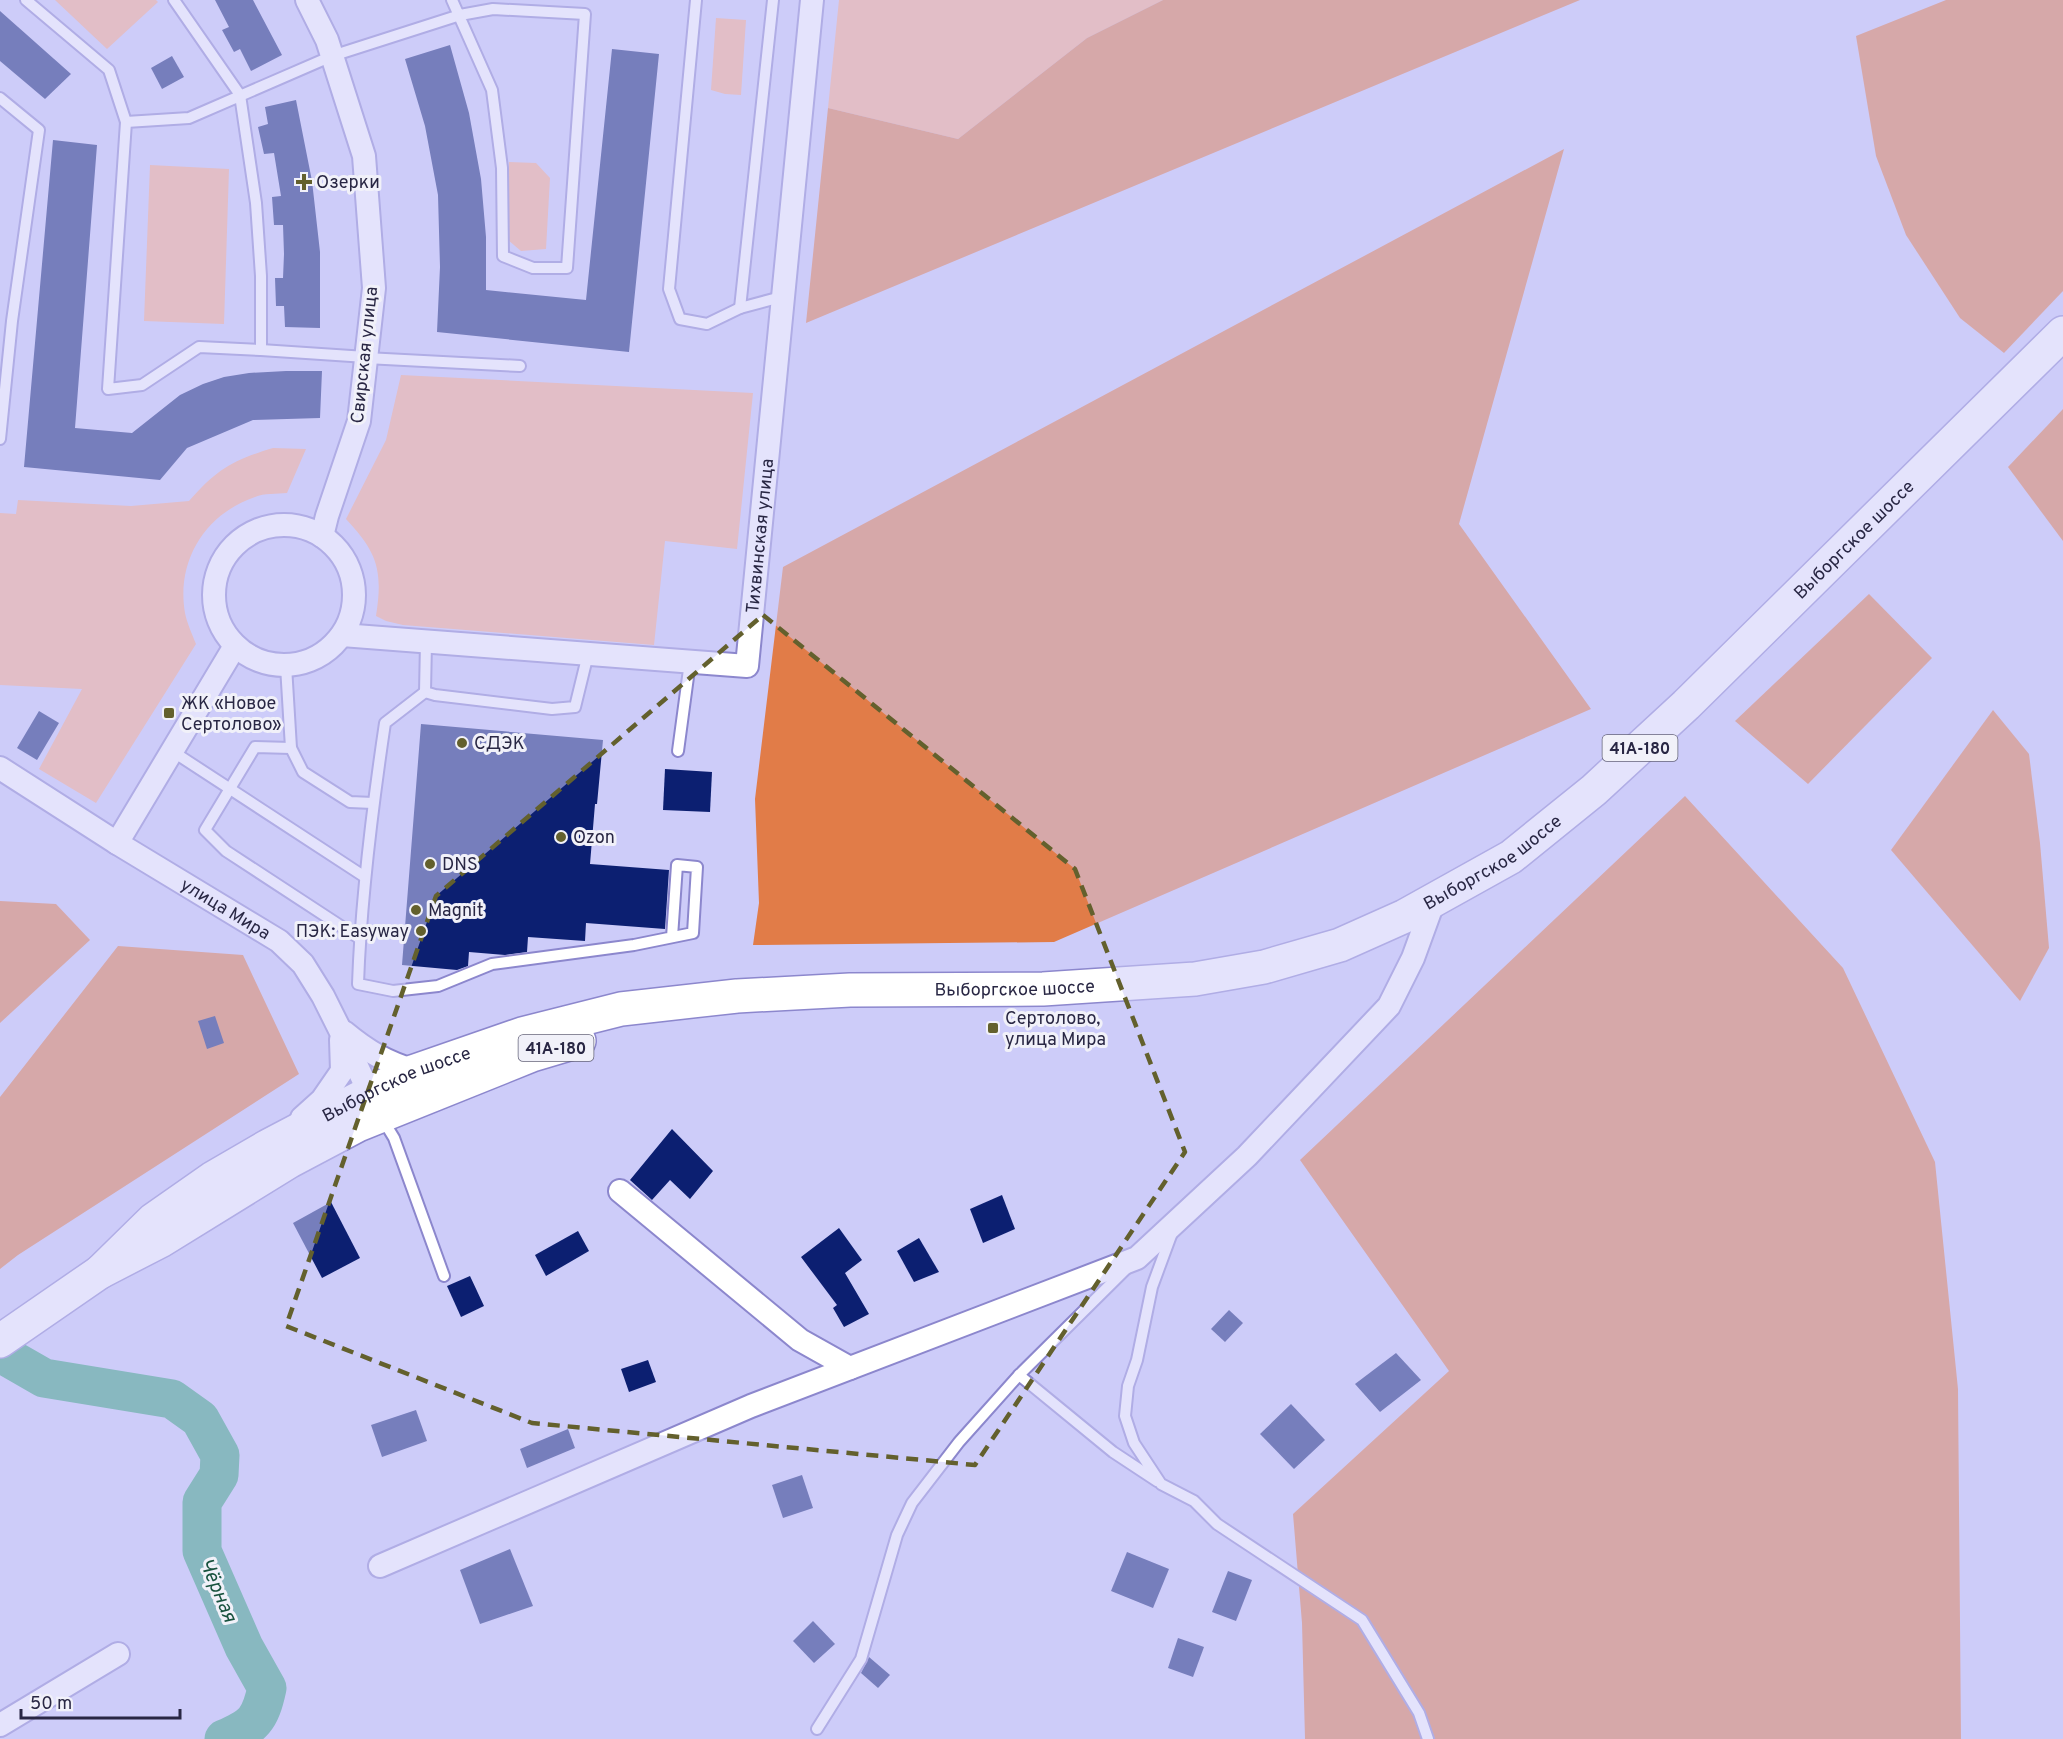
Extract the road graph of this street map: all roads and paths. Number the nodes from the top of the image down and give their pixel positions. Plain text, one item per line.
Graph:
1 (26, 0) edge
2 (174, 0) edge
3 (307, 0) edge
4 (452, 0) edge
5 (460, 0) edge
6 (696, 0) edge
7 (773, 0) edge
8 (812, 0) edge
9 (460, 15) junction
10 (332, 56) junction
11 (240, 95) junction
12 (0, 98) edge
13 (126, 122) junction
14 (781, 297) junction
15 (740, 308) junction
16 (2063, 333) edge
17 (261, 350) junction
18 (366, 357) junction
19 (520, 366) dead end
20 (0, 439) edge
21 (322, 536) junction
22 (342, 635) junction
23 (426, 642) junction
24 (235, 646) junction
25 (588, 654) junction
26 (690, 662) junction
27 (286, 666) junction
28 (425, 692) junction
29 (291, 748) junction
30 (172, 751) junction
31 (678, 751) dead end
32 (0, 768) edge
33 (230, 789) junction
34 (373, 803) junction
35 (117, 843) junction
36 (365, 877) junction
37 (1433, 903) junction
38 (672, 937) junction
39 (359, 938) junction
40 (737, 996) junction
41 (340, 1030) junction
42 (415, 1071) junction
43 (374, 1104) junction
44 (268, 1146) junction
45 (620, 1191) dead end
46 (1175, 1222) junction
47 (1137, 1258) junction
48 (100, 1272) junction
49 (444, 1276) dead end
50 (0, 1341) edge
51 (850, 1368) junction
52 (1019, 1375) junction
53 (1161, 1484) junction
54 (380, 1566) dead end
55 (118, 1654) dead end
56 (0, 1725) edge
57 (816, 1729) dead end
58 (1428, 1739) edge

1 - 13 lane
2 - 11 lane
3 - 10 street, Свирская улица
4 - 9 lane
5 - 9 lane
6 - 15 lane
7 - 15 lane
8 - 14 street, Тихвинская улица
9 - 9 lane
9 - 10 lane
10 - 11 lane
10 - 18 street, Свирская улица
11 - 13 lane
11 - 17 lane
12 - 20 lane
13 - 17 lane
14 - 15 lane
14 - 26 street, Тихвинская улица
16 - 37 main road, Выборгское шоссе / 41А-180
17 - 18 lane
18 - 19 lane
18 - 21 street, Свирская улица
21 - 22 street
21 - 24 street
22 - 23 street, Тихвинская улица
22 - 27 street
23 - 25 street, Тихвинская улица
23 - 28 lane
24 - 27 street
24 - 30 street
25 - 26 street, Тихвинская улица
25 - 28 lane
26 - 31 lane
27 - 29 lane
28 - 34 lane
29 - 33 lane
29 - 34 lane
30 - 33 lane
30 - 35 street
32 - 35 street, улица Мира
33 - 36 lane
33 - 39 lane
34 - 36 lane
35 - 41 street, улица Мира
36 - 39 lane
37 - 40 main road, Выборгское шоссе / 41А-180
37 - 46 street
38 - 38 lane
38 - 39 lane
40 - 42 main road, Выборгское шоссе / 41А-180
40 - 43 main road, Выборгское шоссе / 41А-180
41 - 42 street
41 - 43 street, улица Мира
41 - 44 street
42 - 43 main road, Выборгское шоссе / 41А-180
43 - 44 main road, Выборгское шоссе / 41А-180
43 - 48 main road, Выборгское шоссе / 41А-180
43 - 49 lane
44 - 48 main road, Выборгское шоссе / 41А-180
45 - 51 street
46 - 47 street
46 - 53 lane
47 - 51 street
47 - 52 lane
48 - 50 main road, Выборгское шоссе / 41А-180
51 - 54 street
52 - 53 lane
52 - 57 lane
53 - 58 lane
55 - 56 street

